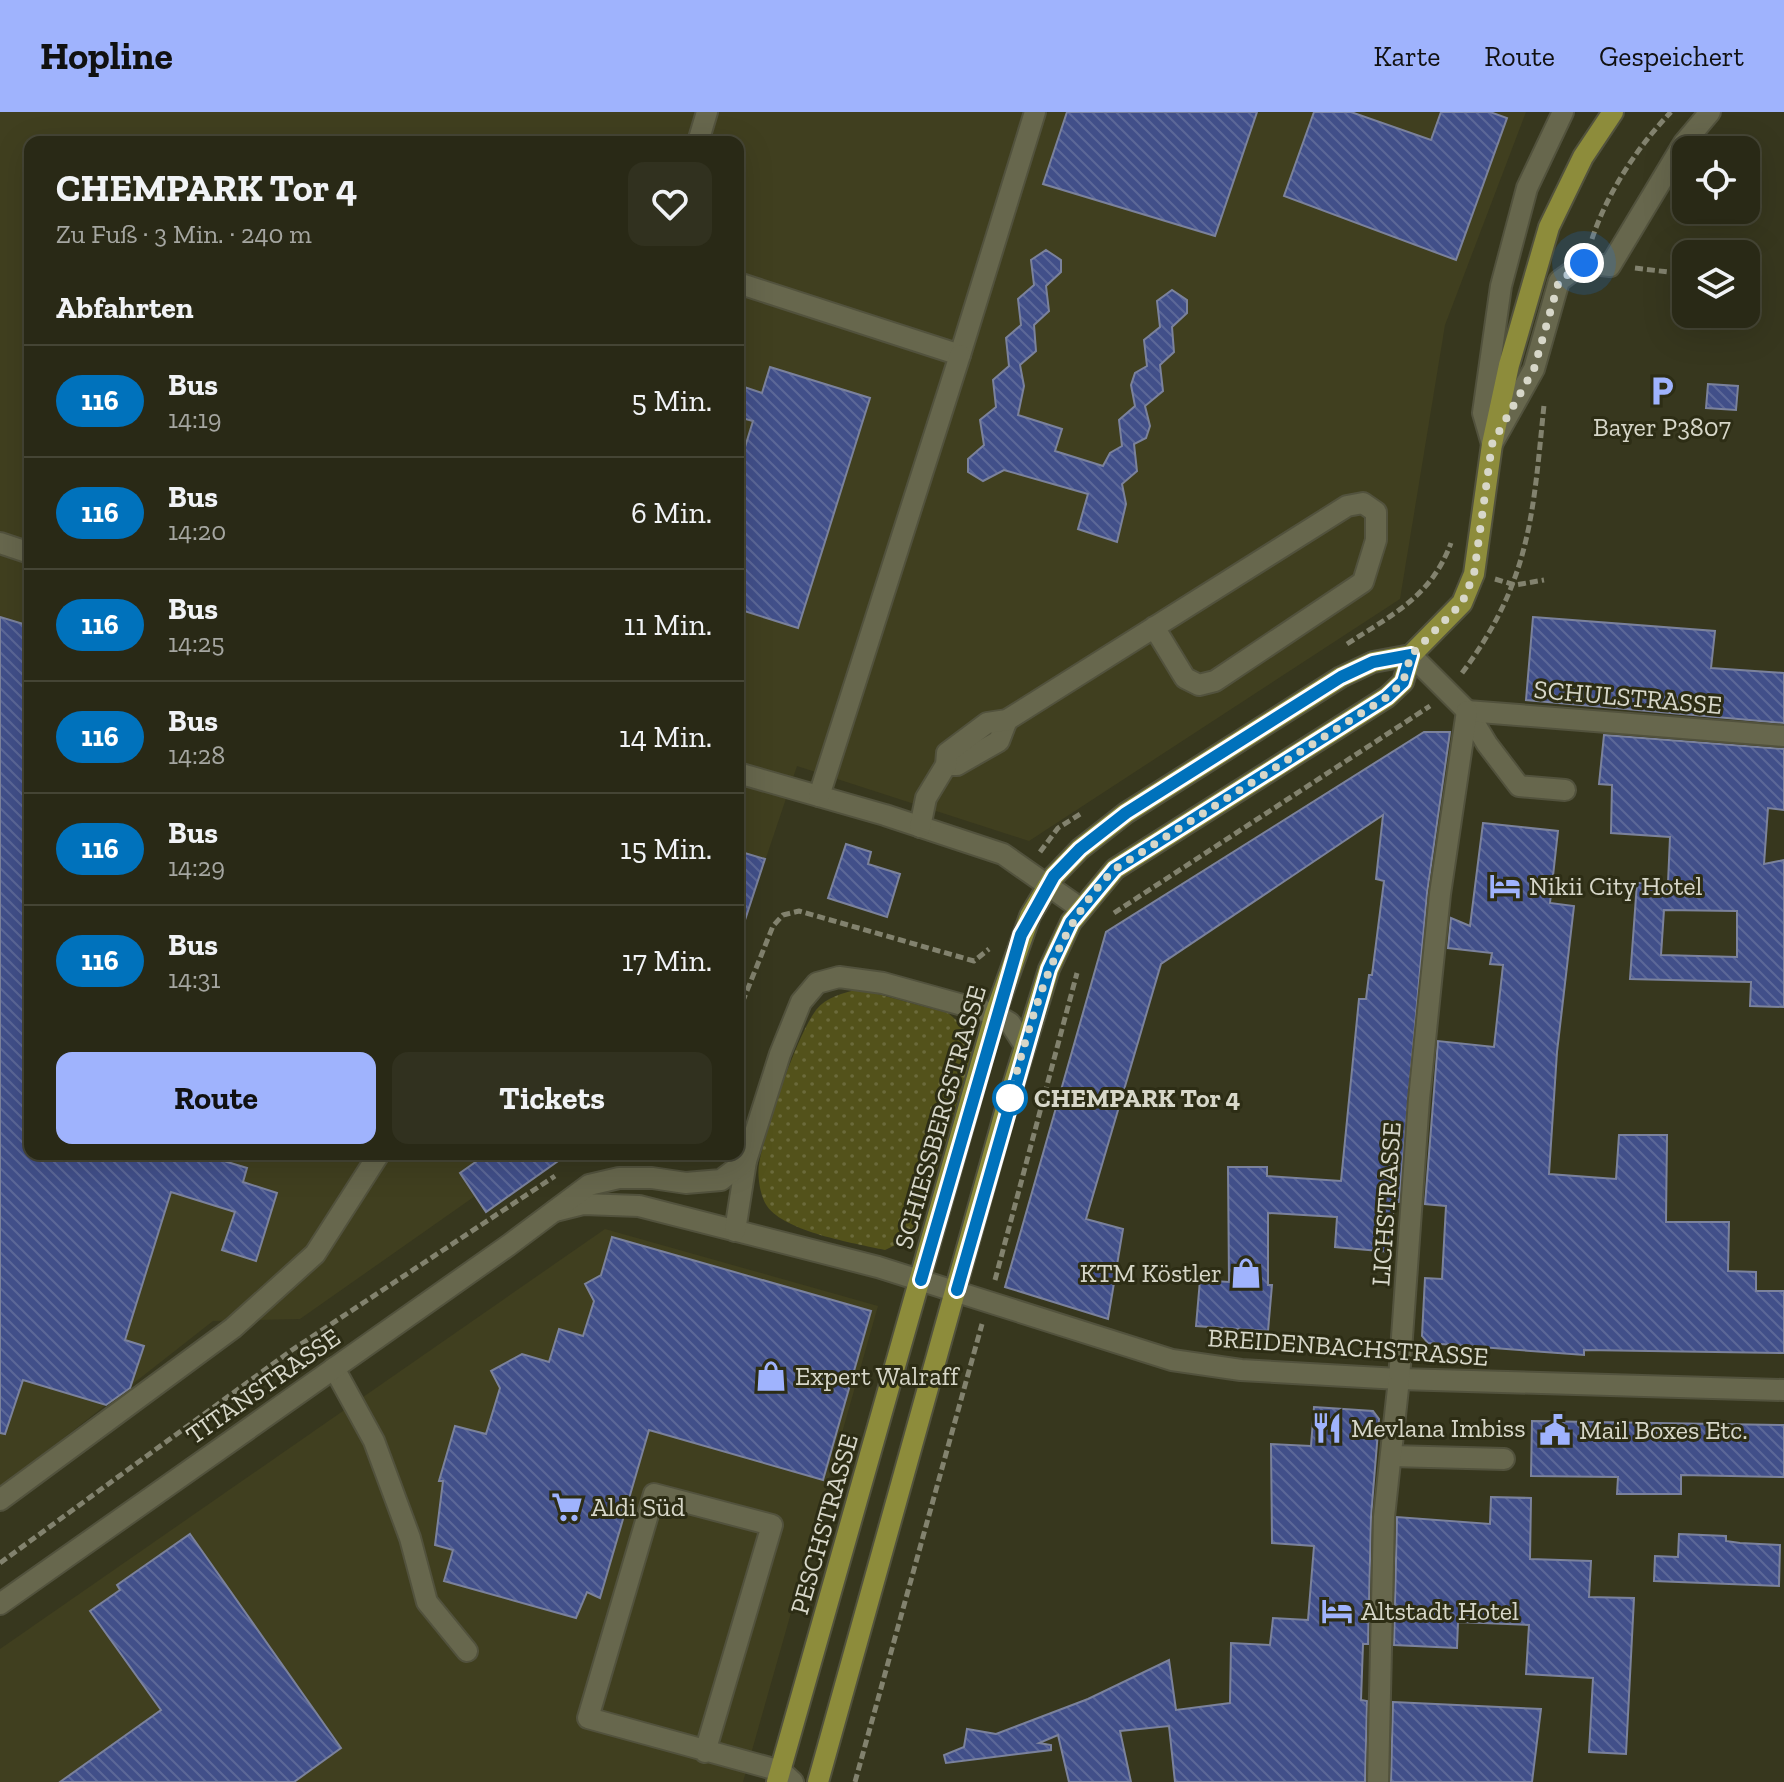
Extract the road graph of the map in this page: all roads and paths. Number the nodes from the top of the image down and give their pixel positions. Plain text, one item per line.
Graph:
1 (707, 112) edge
2 (1035, 112) edge
3 (1563, 112) edge
4 (1613, 112) edge
5 (1671, 112) edge
6 (1710, 112) edge
7 (700, 136) edge
8 (1584, 263) junction
9 (1610, 266) junction
10 (1672, 273) edge
11 (744, 285) edge
12 (960, 355) junction
13 (1545, 399) dead end
14 (1492, 444) junction
15 (1453, 530) dead end
16 (0, 543) edge
17 (24, 551) edge
18 (1474, 574) junction
19 (1544, 580) dead end
20 (1515, 585) junction
21 (1154, 627) junction
22 (1338, 649) dead end
23 (1411, 655) junction
24 (1448, 691) junction
25 (1467, 711) junction
26 (1784, 736) edge
27 (744, 775) edge
28 (1565, 790) dead end
29 (819, 796) junction
30 (1085, 811) dead end
31 (920, 827) junction
32 (1030, 870) junction
33 (1048, 884) junction
34 (1080, 908) junction
35 (1108, 916) dead end
36 (994, 941) dead end
37 (1077, 971) dead end
38 (744, 998) edge
39 (995, 1014) junction
40 (1025, 1046) junction
41 (375, 1160) edge
42 (746, 1161) junction
43 (560, 1173) dead end
44 (555, 1211) junction
45 (735, 1231) junction
46 (921, 1280) junction
47 (957, 1290) junction
48 (989, 1302) junction
49 (334, 1368) junction
50 (1399, 1379) junction
51 (1784, 1390) edge
52 (1391, 1456) junction
53 (1504, 1459) dead end
54 (0, 1500) edge
55 (0, 1563) edge
56 (0, 1604) edge
57 (467, 1651) dead end
58 (705, 1752) junction
59 (784, 1778) edge
60 (818, 1782) edge
61 (855, 1782) edge
62 (1378, 1782) edge

1 - 7 street
2 - 12 street
3 - 14 street
4 - 14 main road
5 - 8 path
6 - 9 street
8 - 9 street
8 - 14 street
9 - 10 path
11 - 12 street
12 - 29 street
13 - 20 path
14 - 18 main road
15 - 22 path
16 - 17 street
18 - 20 path
18 - 23 main road
19 - 20 path
20 - 24 path
21 - 21 street
21 - 31 street
23 - 24 street
23 - 33 main road, SCHIESSBERGSTRASSE
23 - 34 main road
24 - 25 street
24 - 35 path
25 - 26 street, SCHULSTRASSE
25 - 28 street
25 - 50 street, LICHSTRASSE
27 - 29 street
29 - 31 street
30 - 32 path
31 - 32 street
32 - 33 street
33 - 34 street
33 - 39 main road, SCHIESSBERGSTRASSE
34 - 40 main road
36 - 38 path
37 - 48 path
39 - 40 street
39 - 42 street
39 - 46 main road, SCHIESSBERGSTRASSE
40 - 47 main road
41 - 54 street
42 - 44 street, TITANSTRASSE
42 - 45 street
43 - 55 path
44 - 45 street, TITANSTRASSE
44 - 49 street, TITANSTRASSE
45 - 46 street, TITANSTRASSE
46 - 47 street, BREIDENBACHSTRASSE
46 - 59 main road, PESCHSTRASSE
47 - 48 street, BREIDENBACHSTRASSE
47 - 60 main road
48 - 50 street, BREIDENBACHSTRASSE
48 - 61 path
49 - 56 street, TITANSTRASSE
49 - 57 street
50 - 51 street, BREIDENBACHSTRASSE
50 - 52 street, LICHSTRASSE
52 - 53 street
52 - 62 street, LICHSTRASSE
58 - 58 street
58 - 59 street

